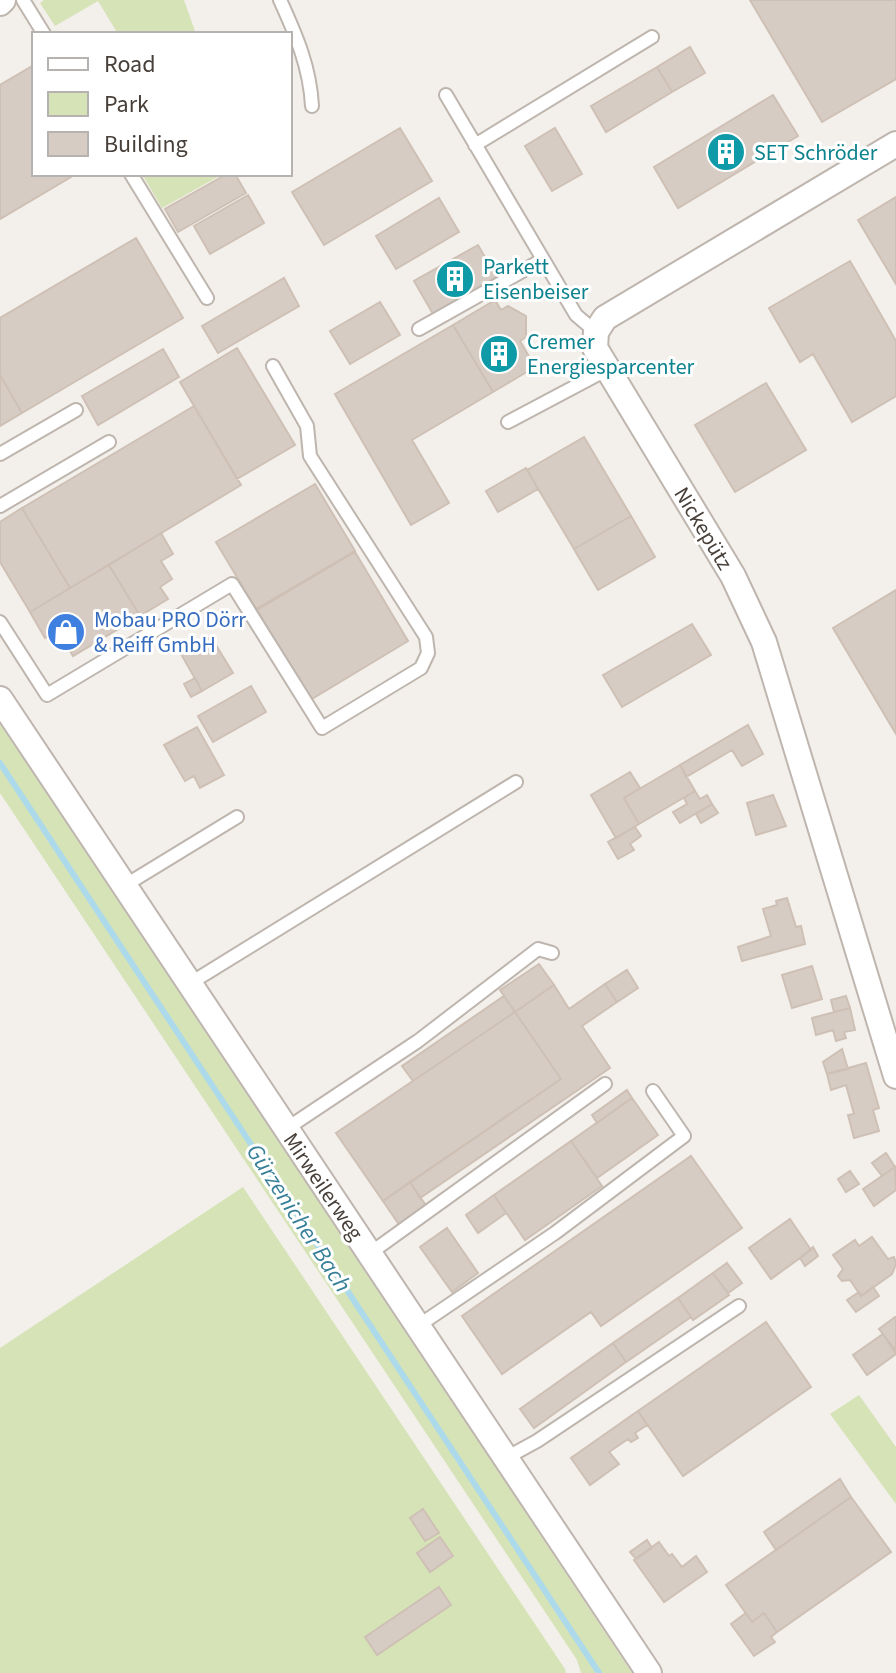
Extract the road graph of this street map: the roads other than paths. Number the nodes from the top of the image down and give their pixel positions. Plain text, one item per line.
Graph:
1 (23, 0) edge
2 (280, 0) edge
3 (43, 32) edge
4 (652, 37) dead end
5 (446, 95) dead end
6 (312, 106) dead end
7 (896, 144) edge
8 (475, 145) junction
9 (132, 176) edge
10 (542, 260) junction
11 (207, 298) dead end
12 (419, 329) dead end
13 (596, 332) junction
14 (273, 366) dead end
15 (608, 369) junction
16 (76, 410) dead end
17 (508, 422) dead end
18 (109, 442) dead end
19 (0, 454) edge
20 (0, 506) edge
21 (0, 622) edge
22 (0, 699) edge
23 (516, 782) dead end
24 (237, 817) dead end
25 (124, 886) junction
26 (552, 953) dead end
27 (189, 984) junction
28 (896, 1076) edge
29 (605, 1084) dead end
30 (653, 1091) dead end
31 (286, 1129) junction
32 (369, 1254) junction
33 (739, 1306) dead end
34 (418, 1326) junction
35 (506, 1458) junction
36 (649, 1673) edge

1 - 3 lane
2 - 6 lane
4 - 8 lane
5 - 8 lane
7 - 13 street
8 - 10 lane
9 - 11 lane
10 - 12 lane
10 - 13 lane
13 - 15 street, Nickepütz
14 - 21 lane
15 - 17 lane
15 - 28 street, Nickepütz
16 - 19 lane
18 - 20 lane
22 - 25 street, Mirweilerweg
23 - 27 lane
24 - 25 lane
25 - 27 street, Mirweilerweg
26 - 31 lane
27 - 31 street, Mirweilerweg
29 - 32 lane
30 - 34 lane
31 - 32 street, Mirweilerweg
32 - 34 street, Mirweilerweg
33 - 35 lane
34 - 35 street, Mirweilerweg
35 - 36 street, Mirweilerweg

